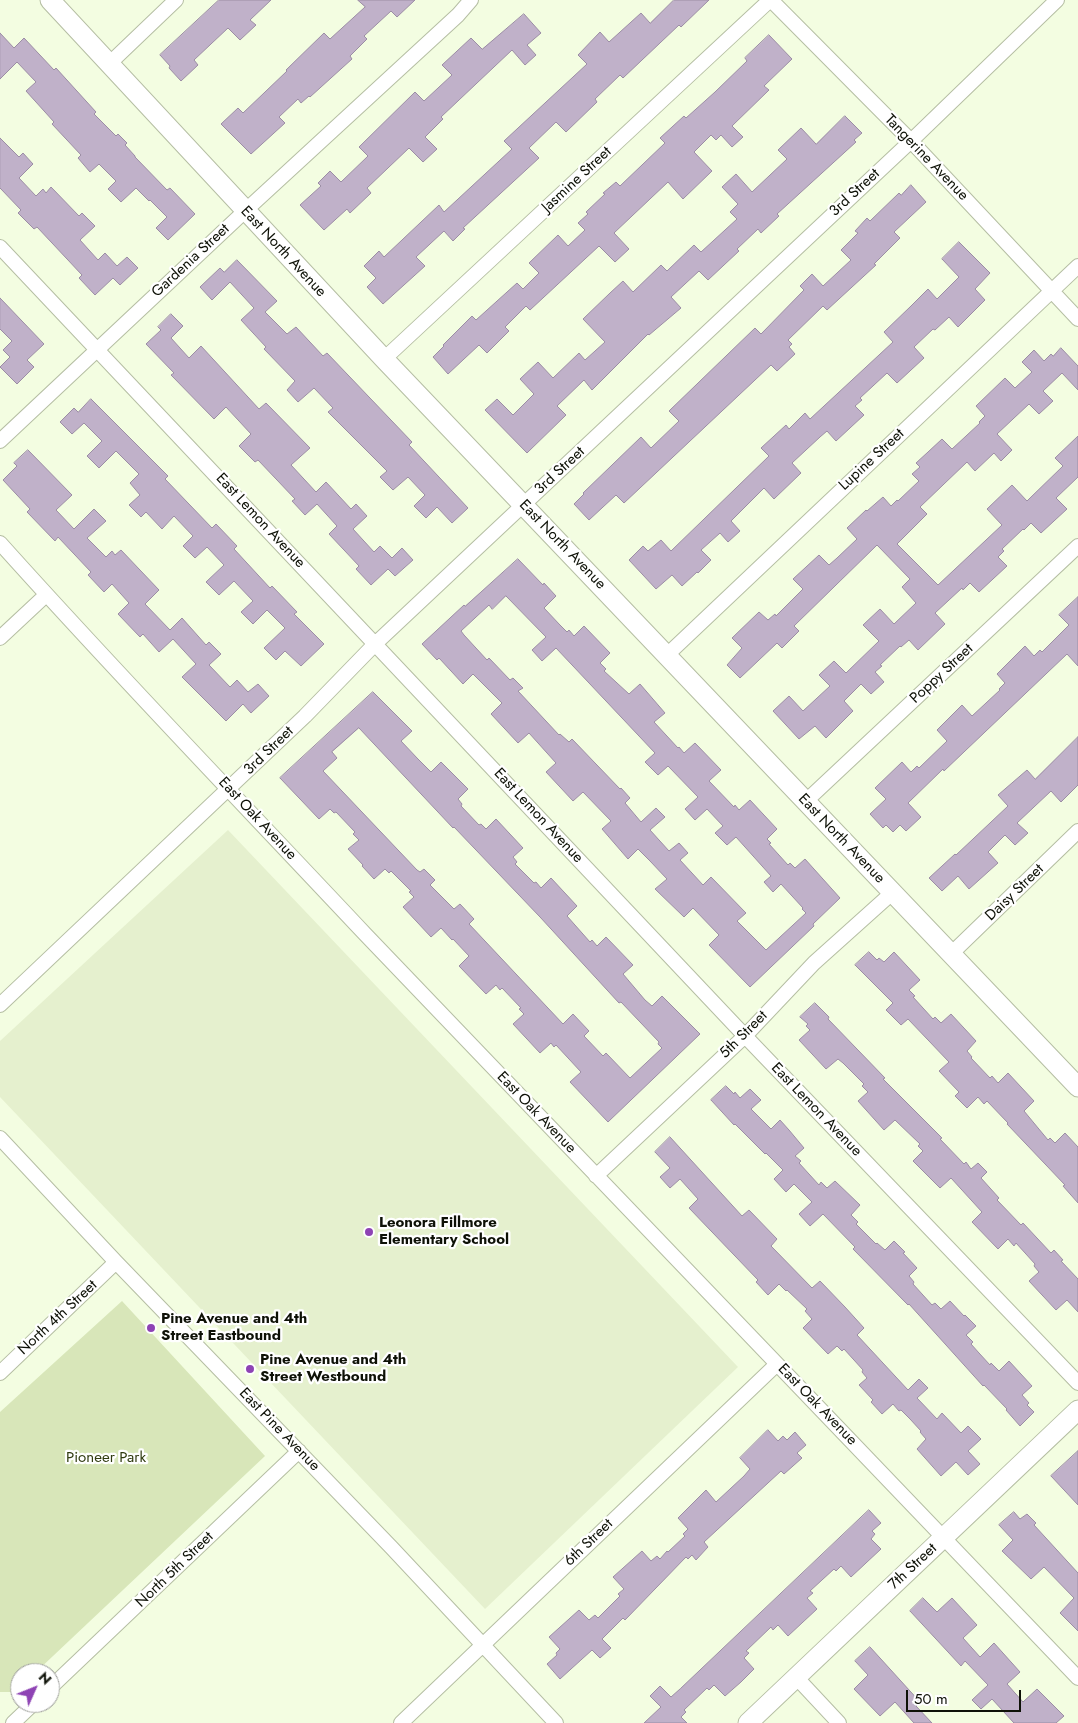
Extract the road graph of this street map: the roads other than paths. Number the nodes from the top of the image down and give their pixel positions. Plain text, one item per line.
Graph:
1 (50, 0) edge
2 (176, 0) edge
3 (471, 0) edge
4 (770, 0) edge
5 (1057, 0) edge
6 (109, 64) junction
7 (910, 141) junction
8 (245, 211) junction
9 (0, 246) edge
10 (1078, 266) edge
11 (1051, 291) junction
12 (1078, 319) edge
13 (97, 348) junction
14 (384, 359) junction
15 (0, 441) edge
16 (524, 505) junction
17 (0, 543) edge
18 (1078, 546) edge
19 (46, 594) junction
20 (0, 638) edge
21 (375, 644) junction
22 (666, 655) junction
23 (229, 789) junction
24 (806, 802) junction
25 (1078, 831) edge
26 (892, 893) junction
27 (951, 954) junction
28 (0, 1005) edge
29 (744, 1036) junction
30 (1078, 1087) edge
31 (0, 1138) edge
32 (596, 1176) junction
33 (116, 1262) junction
34 (777, 1364) junction
35 (0, 1373) edge
36 (1078, 1383) edge
37 (1078, 1410) edge
38 (299, 1451) junction
39 (944, 1538) junction
40 (482, 1645) junction
41 (796, 1677) junction
42 (60, 1678) edge
43 (1078, 1678) edge
44 (24, 1713) edge
45 (13, 1723) edge
46 (401, 1723) edge
47 (556, 1723) edge
48 (748, 1723) edge
49 (839, 1723) edge

1 - 6 street, East North Avenue
2 - 6 street
3 - 8 street, Gardenia Street
4 - 7 street, Tangerine Avenue
4 - 14 street, Jasmine Street
5 - 7 street, 3rd Street
6 - 8 street, East North Avenue
7 - 11 street, Tangerine Avenue
7 - 16 street, 3rd Street
8 - 13 street, Gardenia Street
8 - 14 street, East North Avenue
9 - 13 street, East Lemon Avenue
10 - 11 street, Lupine Street
11 - 12 street, Tangerine Avenue
11 - 22 street, Lupine Street
13 - 15 street, Gardenia Street
13 - 21 street, East Lemon Avenue
14 - 16 street, East North Avenue
16 - 21 street, 3rd Street
16 - 22 street, East North Avenue
17 - 19 street, East Oak Avenue
18 - 24 street, Poppy Street
19 - 20 street
19 - 23 street, East Oak Avenue
21 - 23 street, 3rd Street
21 - 29 street, East Lemon Avenue
22 - 24 street, East North Avenue
23 - 28 street, 3rd Street
23 - 32 street, East Oak Avenue
24 - 26 street, East North Avenue
25 - 27 street, Daisy Street
26 - 27 street, East North Avenue
26 - 29 street, 5th Street
27 - 30 street, East North Avenue
29 - 32 street, 5th Street
29 - 36 street, East Lemon Avenue
31 - 33 street, East Pine Avenue
32 - 34 street, East Oak Avenue
33 - 35 street, North 4th Street
33 - 38 street, East Pine Avenue
34 - 39 street, East Oak Avenue
34 - 40 street, 6th Street
37 - 39 street, 7th Street
38 - 40 street, East Pine Avenue
38 - 42 street, North 5th Street
39 - 41 street, 7th Street
39 - 43 street, East Oak Avenue
40 - 46 street, 6th Street
40 - 47 street, East Pine Avenue
41 - 48 street, 7th Street
41 - 49 street
44 - 45 street

